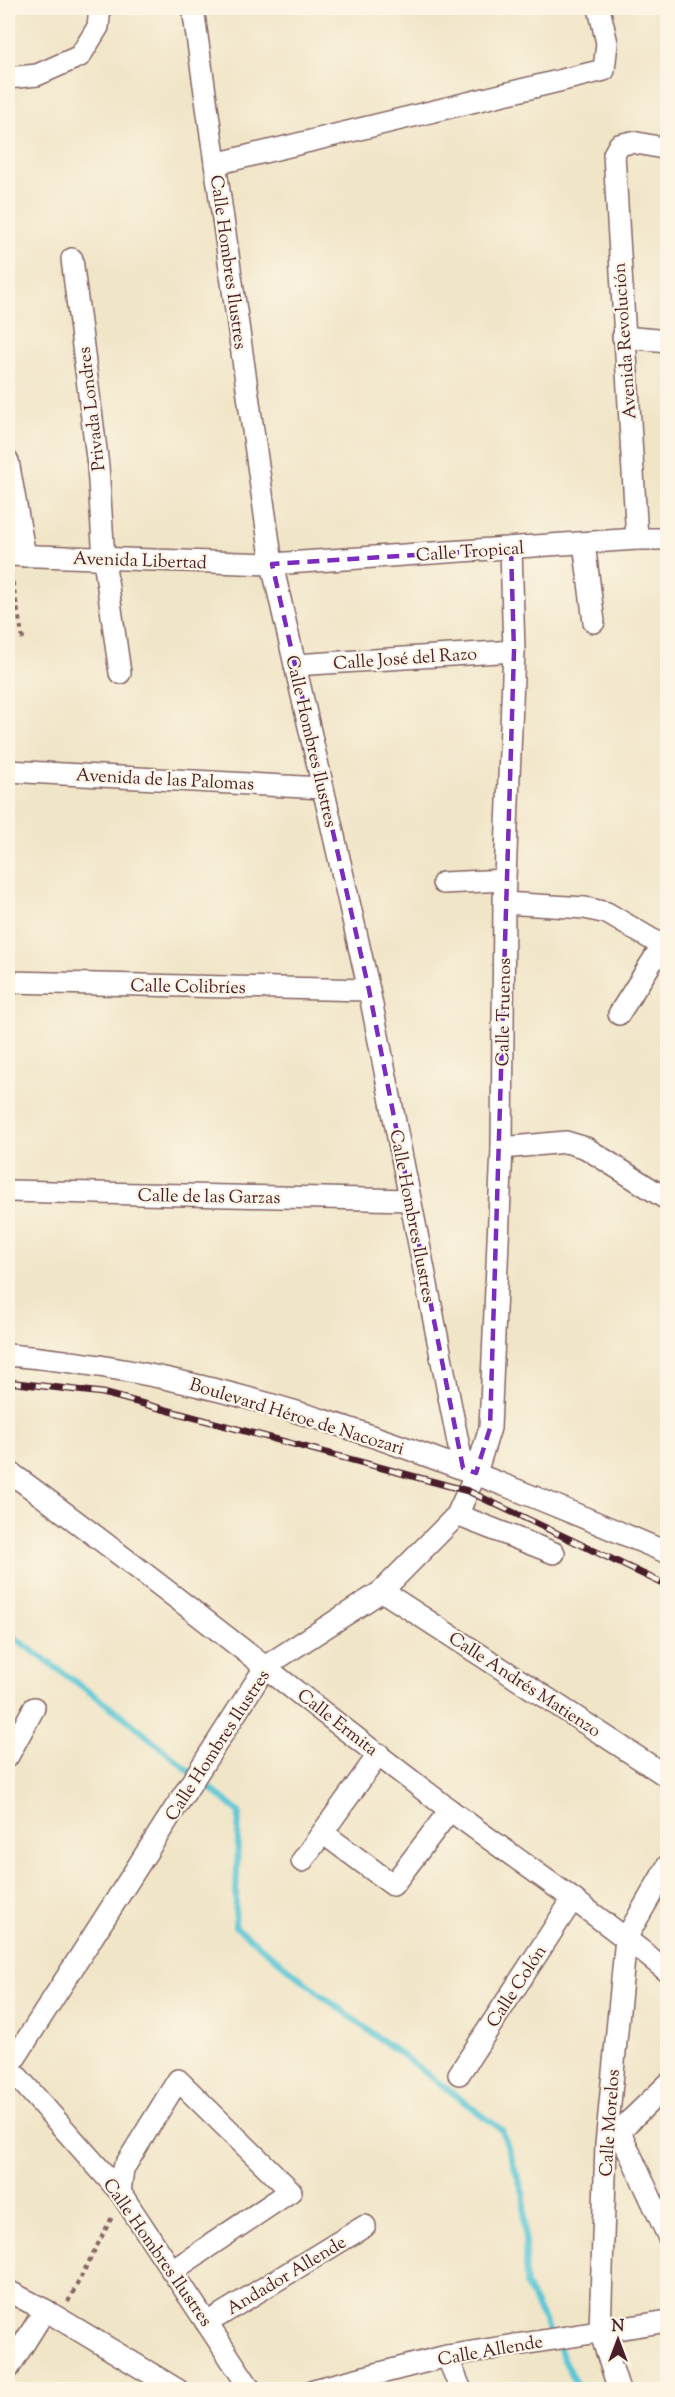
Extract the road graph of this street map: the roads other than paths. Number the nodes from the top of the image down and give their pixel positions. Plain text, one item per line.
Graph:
1 (99, 8) edge
2 (194, 8) edge
3 (599, 8) edge
4 (8, 78) edge
5 (668, 149) edge
6 (215, 164) junction
7 (72, 259) dead end
8 (623, 337) junction
9 (668, 341) edge
10 (8, 461) edge
11 (637, 539) junction
12 (668, 539) edge
13 (584, 543) junction
14 (511, 549) junction
15 (14, 555) edge
16 (104, 559) junction
17 (272, 564) junction
18 (594, 622) dead end
19 (514, 651) junction
20 (295, 665) junction
21 (120, 674) dead end
22 (8, 771) edge
23 (322, 788) junction
24 (505, 880) junction
25 (443, 883) dead end
26 (504, 903) junction
27 (665, 948) edge
28 (8, 982) edge
29 (369, 990) junction
30 (619, 1014) dead end
31 (501, 1148) junction
32 (8, 1191) edge
33 (410, 1200) junction
34 (668, 1200) edge
35 (8, 1354) edge
36 (470, 1470) junction
37 (8, 1472) edge
38 (458, 1515) junction
39 (554, 1553) dead end
40 (668, 1553) edge
41 (382, 1591) junction
42 (266, 1666) junction
43 (34, 1708) dead end
44 (379, 1754) junction
45 (8, 1756) edge
46 (668, 1777) edge
47 (450, 1810) junction
48 (323, 1833) junction
49 (302, 1861) dead end
50 (668, 1865) edge
51 (573, 1899) junction
52 (626, 1938) junction
53 (668, 1972) edge
54 (8, 2068) edge
55 (459, 2074) dead end
56 (668, 2084) edge
57 (613, 2138) junction
58 (120, 2192) junction
59 (365, 2226) dead end
60 (668, 2236) edge
61 (172, 2271) junction
62 (8, 2290) edge
63 (55, 2308) junction
64 (668, 2321) edge
65 (207, 2323) junction
66 (600, 2331) junction
67 (447, 2356) junction
68 (8, 2369) edge
69 (178, 2390) edge
70 (251, 2390) edge
71 (314, 2390) edge
72 (461, 2390) edge
73 (619, 2390) edge

1 - 4 street
2 - 6 street, Calle Hombres Ilustres
3 - 6 street
5 - 8 street, Avenida Revolución
6 - 17 street, Calle Hombres Ilustres
7 - 16 street, Privada Londres
8 - 9 street
8 - 11 street, Avenida Revolución
10 - 15 street
11 - 12 street, Calle Tropical
11 - 13 street, Calle Tropical
13 - 14 street, Calle Tropical
13 - 18 street
14 - 17 street, Calle Tropical
14 - 19 street, Calle Truenos
15 - 16 street, Avenida Libertad
16 - 17 street, Avenida Libertad
16 - 21 street, Privada Londres
17 - 20 street, Calle Hombres Ilustres
19 - 20 street, Calle José del Razo
19 - 24 street, Calle Truenos
20 - 23 street, Calle Hombres Ilustres
22 - 23 street, Avenida de las Palomas
23 - 29 street, Calle Hombres Ilustres
24 - 25 street
24 - 26 street, Calle Truenos
26 - 27 street
26 - 31 street, Calle Truenos
27 - 30 street
28 - 29 street, Calle Colibríes
29 - 33 street, Calle Hombres Ilustres
31 - 34 street
31 - 36 street, Calle Truenos
32 - 33 street, Calle de las Garzas
33 - 36 street, Calle Hombres Ilustres
35 - 36 street, Boulevard Héroe de Nacozari
36 - 38 street, Calle Hombres Ilustres
36 - 40 street, Boulevard Héroe de Nacozari
37 - 42 street, Calle Ermita
38 - 39 street
38 - 41 street, Calle Hombres Ilustres
41 - 42 street, Calle Hombres Ilustres
41 - 46 street, Calle Andrés Matienzo
42 - 44 street, Calle Ermita
42 - 54 street, Calle Hombres Ilustres
43 - 45 street
44 - 47 street, Calle Ermita
44 - 48 street
47 - 48 street
47 - 51 street, Calle Ermita
48 - 49 street
50 - 52 street, Calle Morelos
51 - 52 street, Calle Ermita
51 - 55 street, Calle Colón
52 - 53 street, Calle Ermita
52 - 57 street, Calle Morelos
54 - 58 street, Calle Hombres Ilustres
56 - 57 street
57 - 60 street
57 - 66 street, Calle Morelos
58 - 61 street, Calle Hombres Ilustres
58 - 61 street
59 - 65 street, Andador Allende
61 - 65 street, Calle Hombres Ilustres
62 - 63 street
63 - 68 street
63 - 69 street
64 - 66 street, Calle Allende
65 - 70 street, Calle Hombres Ilustres
66 - 67 street, Calle Allende
66 - 73 street, Calle Morelos
67 - 71 street, Calle Allende
67 - 72 street

